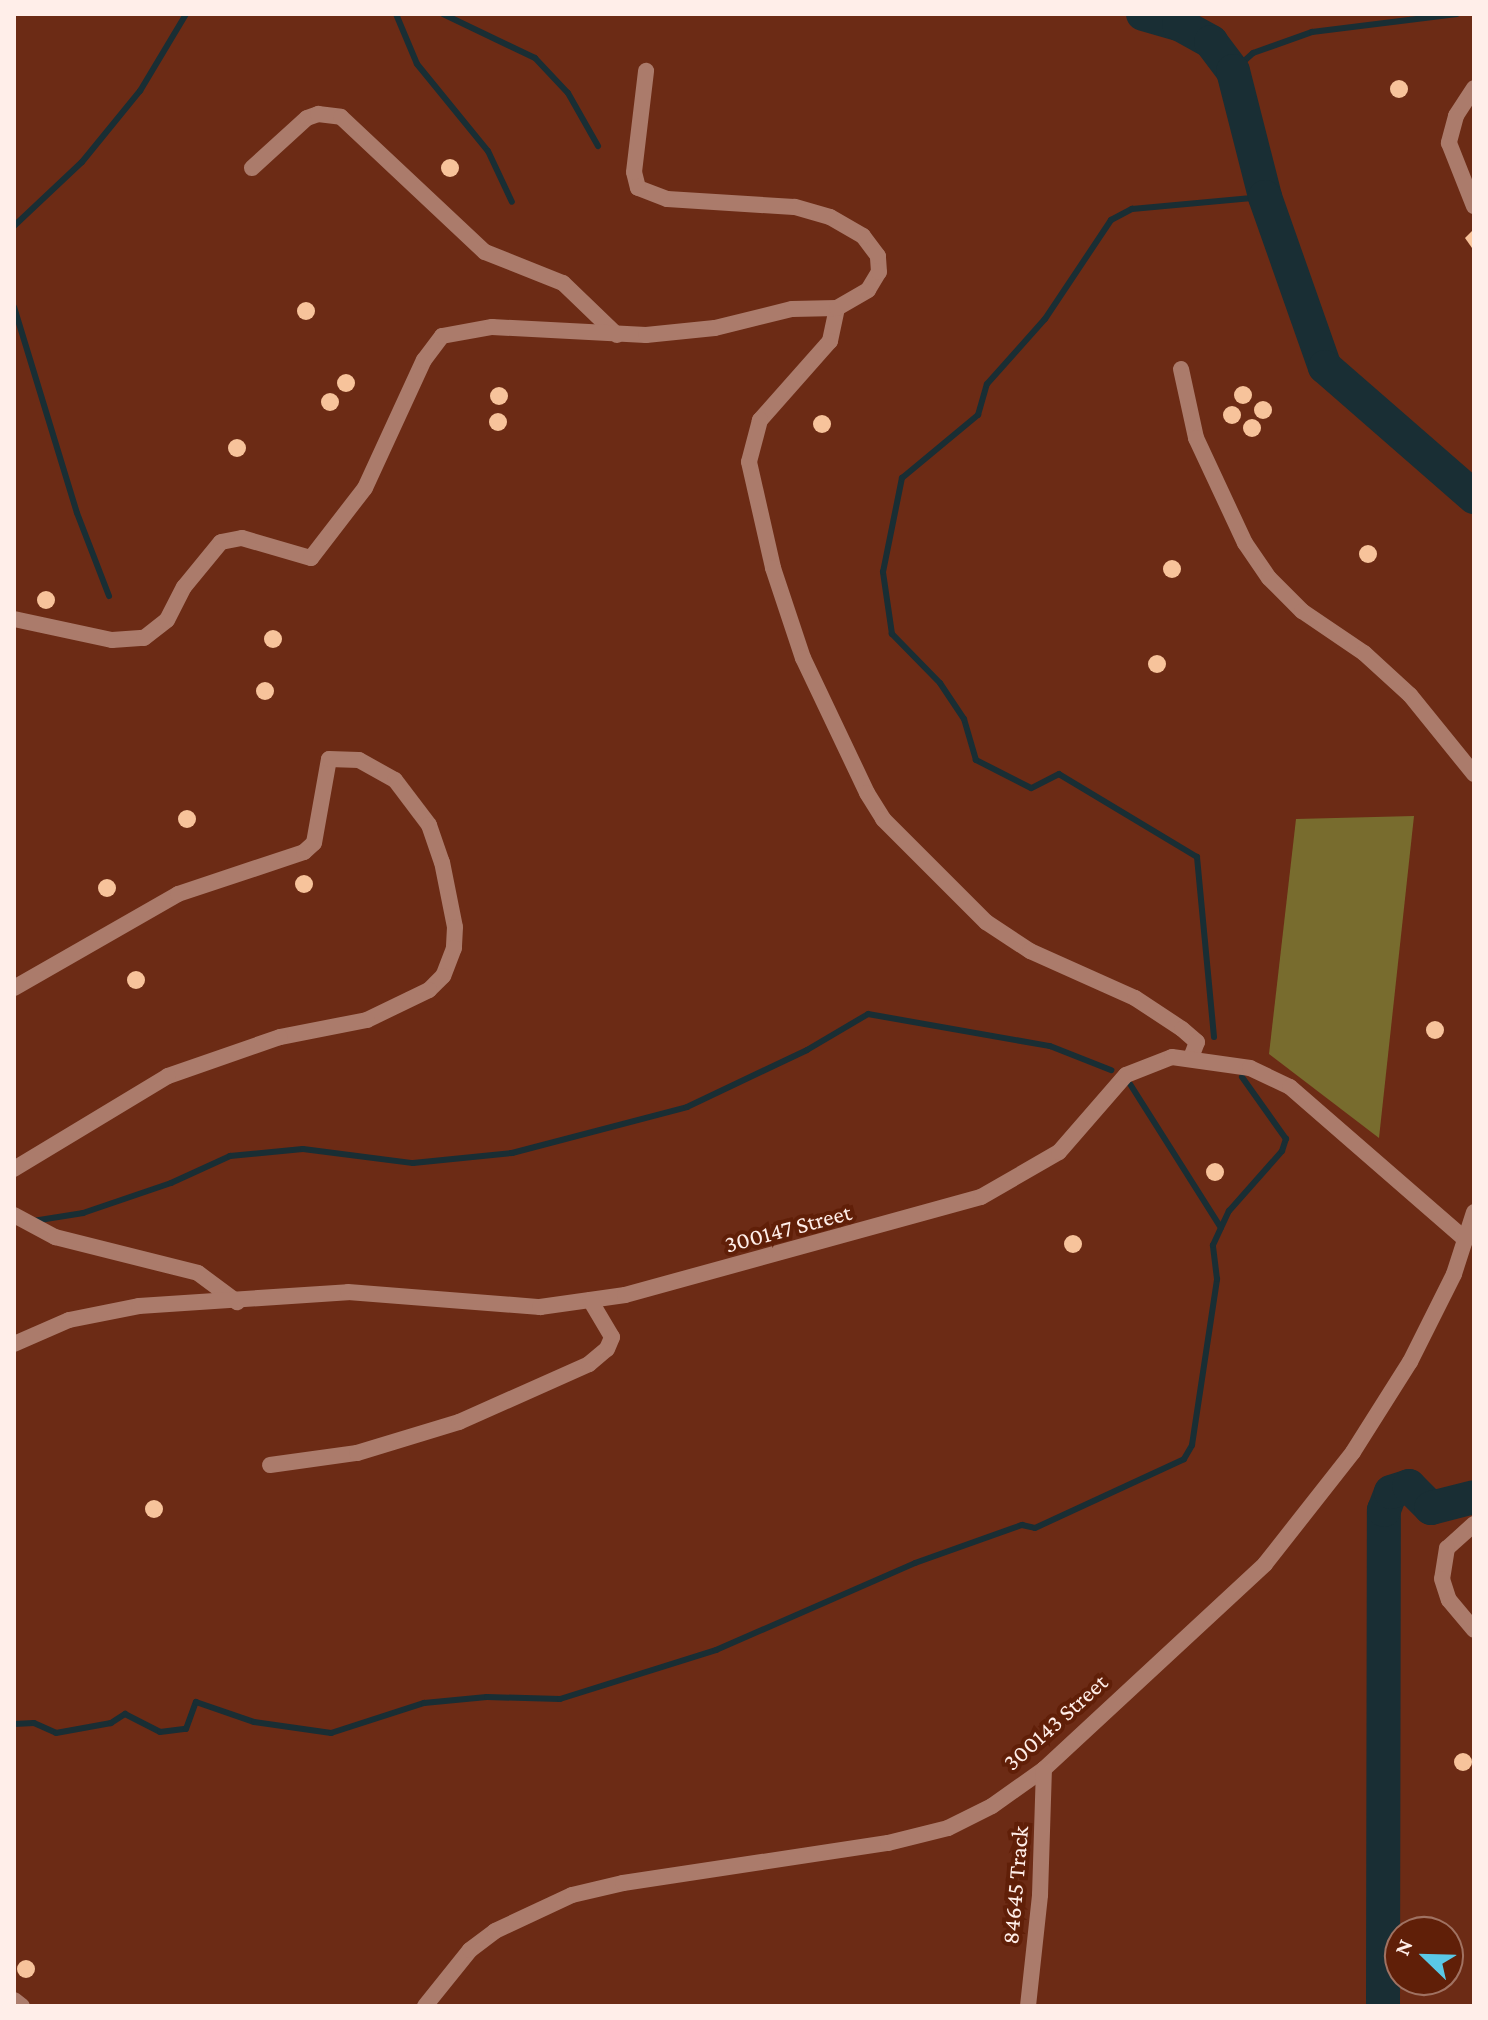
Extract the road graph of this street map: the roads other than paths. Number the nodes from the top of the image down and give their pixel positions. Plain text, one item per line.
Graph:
1 (646, 71) dead end
2 (1474, 88) edge
3 (252, 168) dead end
4 (1474, 206) edge
5 (837, 308) junction
6 (617, 335) junction
7 (1181, 369) dead end
8 (14, 619) edge
9 (1474, 774) edge
10 (14, 988) edge
11 (1191, 1058) junction
12 (14, 1169) edge
13 (1474, 1212) edge
14 (14, 1215) edge
15 (1466, 1240) junction
16 (590, 1300) junction
17 (237, 1302) junction
18 (14, 1344) edge
19 (270, 1465) dead end
20 (1474, 1524) edge
21 (1474, 1630) edge
22 (1044, 1769) junction
23 (14, 2000) edge
24 (22, 2006) edge
25 (425, 2006) edge
26 (1028, 2006) edge

1 - 5 street
2 - 4 street
3 - 6 street
5 - 6 street
5 - 11 street
6 - 8 street
7 - 9 street
10 - 12 street
11 - 15 street, 300147 Street
11 - 16 street, 300147 Street
13 - 15 street, 300143 Street
14 - 17 street
15 - 22 street, 300143 Street
16 - 17 street, 300147 Street
16 - 19 street
17 - 18 street, 300147 Street
20 - 21 street
22 - 25 street, 300143 Street
22 - 26 street, 84645 Track
23 - 24 street

